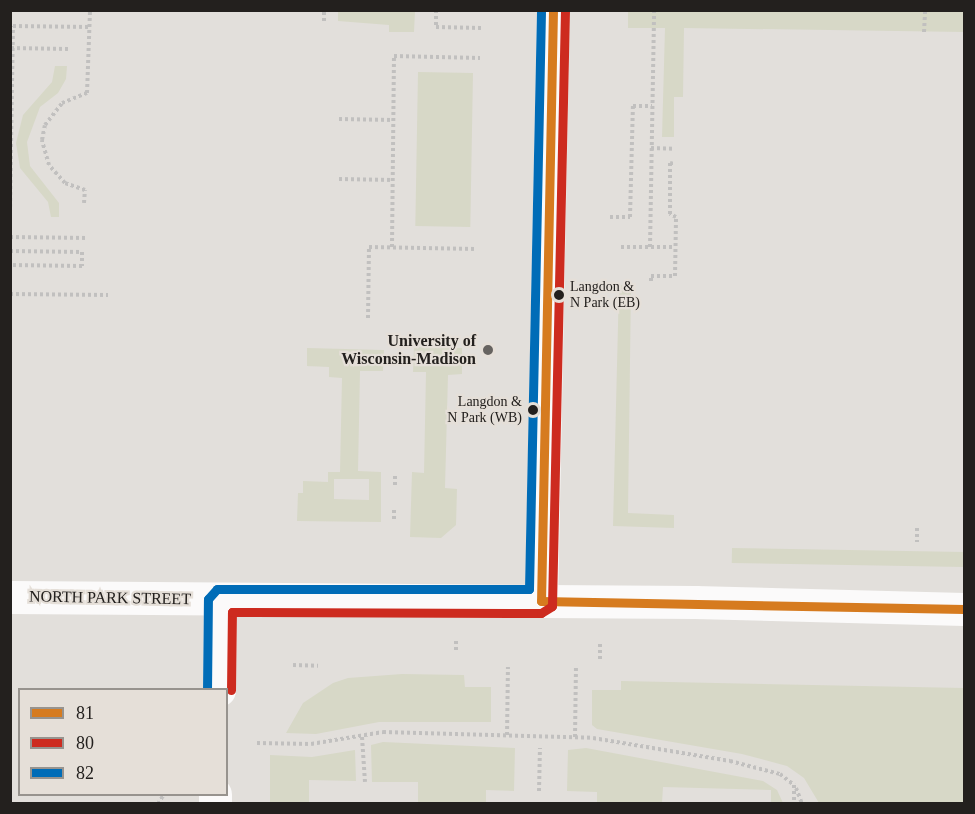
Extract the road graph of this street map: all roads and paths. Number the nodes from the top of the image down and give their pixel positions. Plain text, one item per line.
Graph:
1 (90, 10) edge
2 (324, 10) edge
3 (436, 10) edge
4 (553, 10) edge
5 (654, 10) edge
6 (925, 10) edge
7 (324, 21) dead end
8 (90, 27) junction
9 (481, 28) dead end
10 (924, 32) dead end
11 (12, 48) edge
12 (68, 49) dead end
13 (480, 58) dead end
14 (652, 106) junction
15 (339, 119) dead end
16 (393, 120) junction
17 (11, 128) edge
18 (651, 148) junction
19 (674, 148) dead end
20 (674, 164) dead end
21 (339, 179) dead end
22 (393, 180) junction
23 (84, 203) dead end
24 (10, 213) edge
25 (610, 217) dead end
26 (10, 237) edge
27 (88, 238) dead end
28 (392, 247) junction
29 (621, 247) dead end
30 (650, 247) junction
31 (675, 247) junction
32 (476, 249) dead end
33 (10, 252) edge
34 (10, 265) edge
35 (651, 281) dead end
36 (10, 294) edge
37 (108, 295) dead end
38 (368, 318) dead end
39 (395, 476) dead end
40 (395, 488) dead end
41 (394, 510) dead end
42 (394, 522) dead end
43 (917, 528) dead end
44 (917, 542) dead end
45 (10, 597) edge
46 (220, 600) junction
47 (542, 601) junction
48 (964, 609) edge
49 (601, 639) dead end
50 (600, 659) dead end
51 (293, 665) dead end
52 (318, 666) dead end
53 (508, 667) dead end
54 (576, 668) dead end
55 (219, 688) edge
56 (507, 735) junction
57 (362, 737) junction
58 (575, 737) junction
59 (257, 743) dead end
60 (540, 748) dead end
61 (365, 782) dead end
62 (794, 785) junction
63 (539, 791) dead end
64 (794, 804) edge
65 (802, 804) edge

1 - 8 path
2 - 7 path
3 - 9 path
4 - 47 street
5 - 14 path
6 - 10 path
8 - 11 path
8 - 23 path
11 - 12 path
11 - 17 path
13 - 16 path
14 - 18 path
14 - 25 path
15 - 16 path
16 - 22 path
17 - 24 path
18 - 19 path
18 - 30 path
20 - 31 path
21 - 22 path
22 - 28 path
26 - 27 path
28 - 32 path
28 - 38 path
29 - 30 path
30 - 31 path
31 - 35 path
33 - 34 path
36 - 37 path
39 - 40 path
41 - 42 path
43 - 44 path
45 - 46 street, NORTH PARK STREET
46 - 47 street, NORTH PARK STREET
46 - 55 street
47 - 48 street, NORTH PARK STREET
49 - 50 path
51 - 52 path
53 - 56 path
54 - 58 path
56 - 57 path
56 - 58 path
57 - 59 path
57 - 61 path
58 - 62 path
60 - 63 path
62 - 64 path
62 - 65 path

